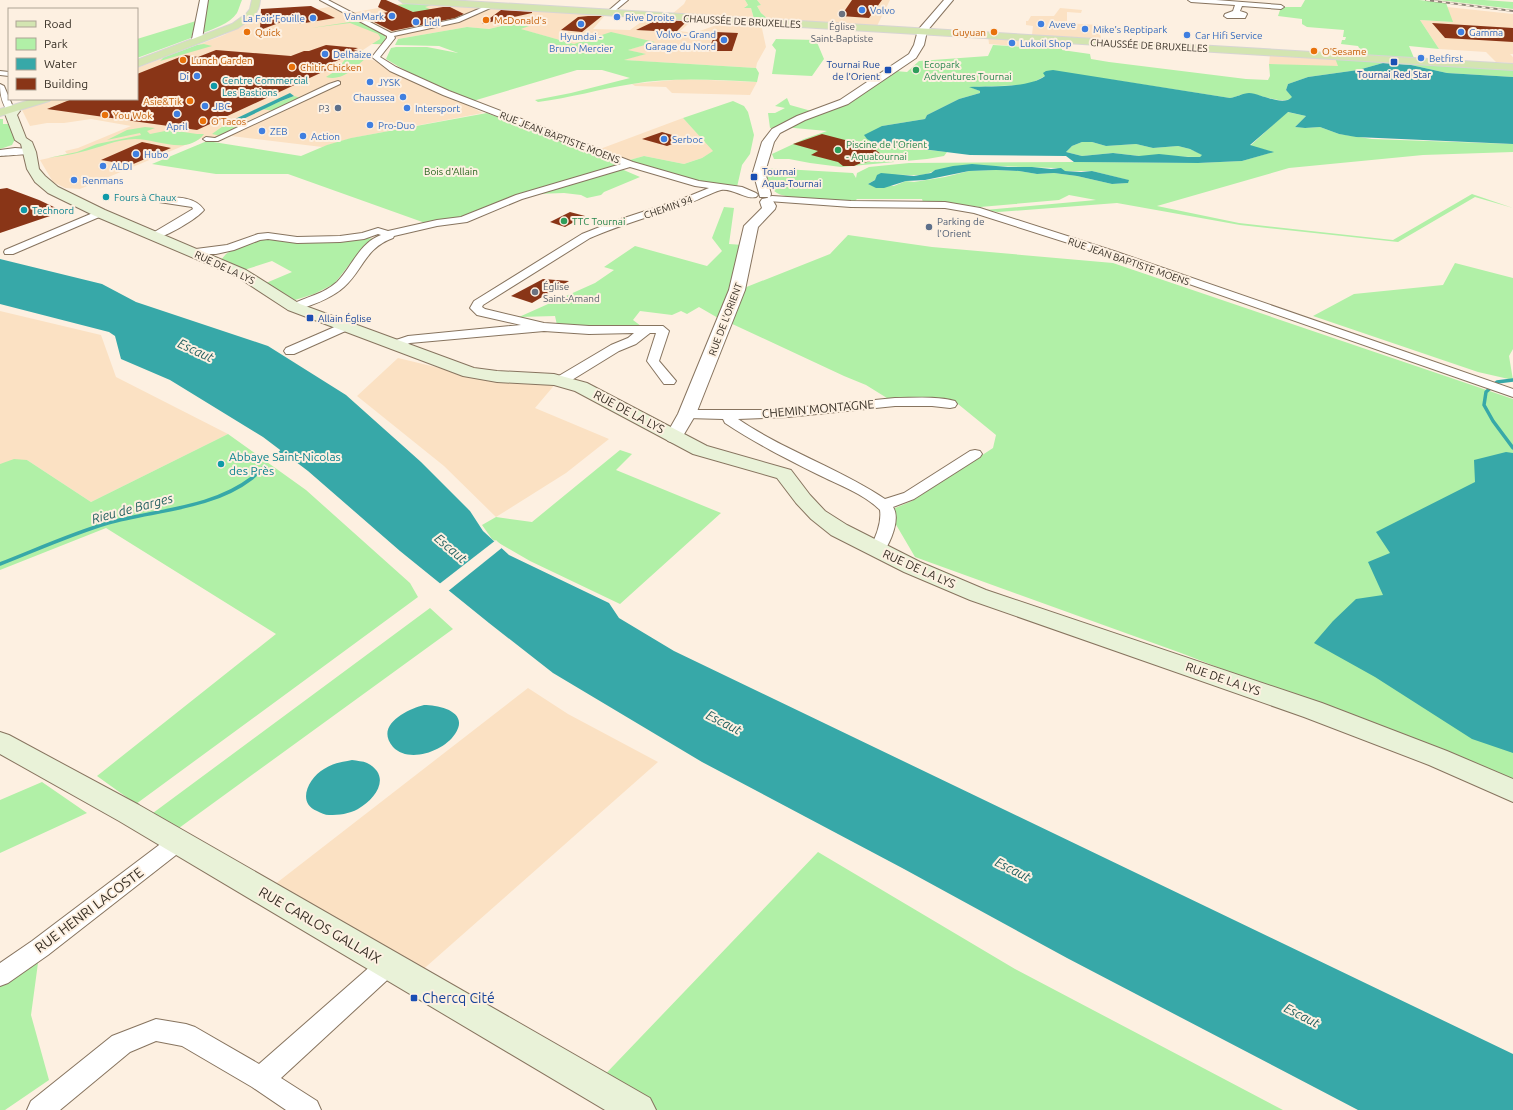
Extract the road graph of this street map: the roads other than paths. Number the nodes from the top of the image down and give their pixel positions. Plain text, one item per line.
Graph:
1 (204, 0) edge
2 (250, 0) edge
3 (256, 0) edge
4 (323, 0) edge
5 (403, 0) edge
6 (430, 0) edge
7 (625, 0) edge
8 (949, 0) edge
9 (1191, 0) edge
10 (1268, 3) edge
11 (1238, 4) junction
12 (494, 5) junction
13 (1281, 7) dead end
14 (610, 12) junction
15 (1236, 13) dead end
16 (923, 31) junction
17 (390, 35) junction
18 (197, 39) junction
19 (138, 63) edge
20 (138, 63) edge
21 (1513, 66) edge
22 (338, 83) dead end
23 (0, 86) edge
24 (33, 100) edge
25 (42, 100) edge
26 (8, 111) edge
27 (0, 116) edge
28 (206, 138) dead end
29 (28, 147) junction
30 (0, 152) edge
31 (630, 164) junction
32 (718, 188) junction
33 (764, 197) junction
34 (163, 200) dead end
35 (100, 214) junction
36 (388, 234) junction
37 (155, 236) junction
38 (230, 248) junction
39 (9, 252) dead end
40 (192, 252) junction
41 (212, 262) junction
42 (294, 306) junction
43 (346, 326) junction
44 (544, 327) junction
45 (646, 329) junction
46 (394, 345) junction
47 (290, 352) dead end
48 (562, 380) junction
49 (669, 381) dead end
50 (1513, 393) edge
51 (950, 404) dead end
52 (687, 414) junction
53 (729, 416) junction
54 (674, 437) junction
55 (975, 454) dead end
56 (883, 505) junction
57 (877, 550) junction
58 (0, 742) edge
59 (1513, 791) edge
60 (178, 842) junction
61 (389, 964) junction
62 (0, 976) edge
63 (261, 1079) junction
64 (40, 1110) edge
65 (308, 1110) edge
66 (638, 1110) edge

1 - 18 street
2 - 18 main road
3 - 20 main road
4 - 17 street
5 - 12 main road, CHAUSSÉE DE BRUXELLES
6 - 12 main road, CHAUSSÉE DE BRUXELLES
7 - 14 street
8 - 16 street
9 - 11 street
10 - 11 street
10 - 13 street
11 - 15 street
12 - 14 main road, CHAUSSÉE DE BRUXELLES
12 - 17 street
14 - 16 main road, CHAUSSÉE DE BRUXELLES
16 - 21 main road, CHAUSSÉE DE BRUXELLES
16 - 33 street
17 - 31 street, RUE JEAN BAPTISTE MOENS
18 - 19 main road
22 - 28 street
23 - 26 street
24 - 26 main road
25 - 26 main road
26 - 27 main road
26 - 29 main road, RUE DE LA LYS
29 - 30 street
29 - 35 main road, RUE DE LA LYS
31 - 32 street, RUE JEAN BAPTISTE MOENS
31 - 36 street
32 - 33 street, RUE JEAN BAPTISTE MOENS
32 - 44 street, CHEMIN 94
33 - 50 street, RUE JEAN BAPTISTE MOENS
33 - 52 street, RUE DE L'ORIENT
34 - 37 street
35 - 37 main road, RUE DE LA LYS
35 - 39 street
36 - 38 street
36 - 42 street
37 - 40 main road, RUE DE LA LYS
38 - 40 street
38 - 41 street
40 - 41 main road, RUE DE LA LYS
41 - 42 main road, RUE DE LA LYS
42 - 43 main road, RUE DE LA LYS
43 - 46 main road, RUE DE LA LYS
43 - 47 street
44 - 45 street
44 - 46 street
45 - 48 street
45 - 49 street
46 - 48 main road, RUE DE LA LYS
48 - 54 main road, RUE DE LA LYS
51 - 53 street, CHEMIN MONTAGNE
52 - 53 street, CHEMIN MONTAGNE
52 - 54 street, RUE DE L'ORIENT
53 - 56 street
54 - 57 main road, RUE DE LA LYS
55 - 56 street
56 - 57 street
57 - 59 main road, RUE DE LA LYS
58 - 60 main road, RUE CARLOS GALLAIX
60 - 61 main road, RUE CARLOS GALLAIX
60 - 62 street, RUE HENRI LACOSTE
61 - 63 street
61 - 66 main road, RUE CARLOS GALLAIX
63 - 64 street
63 - 65 street

